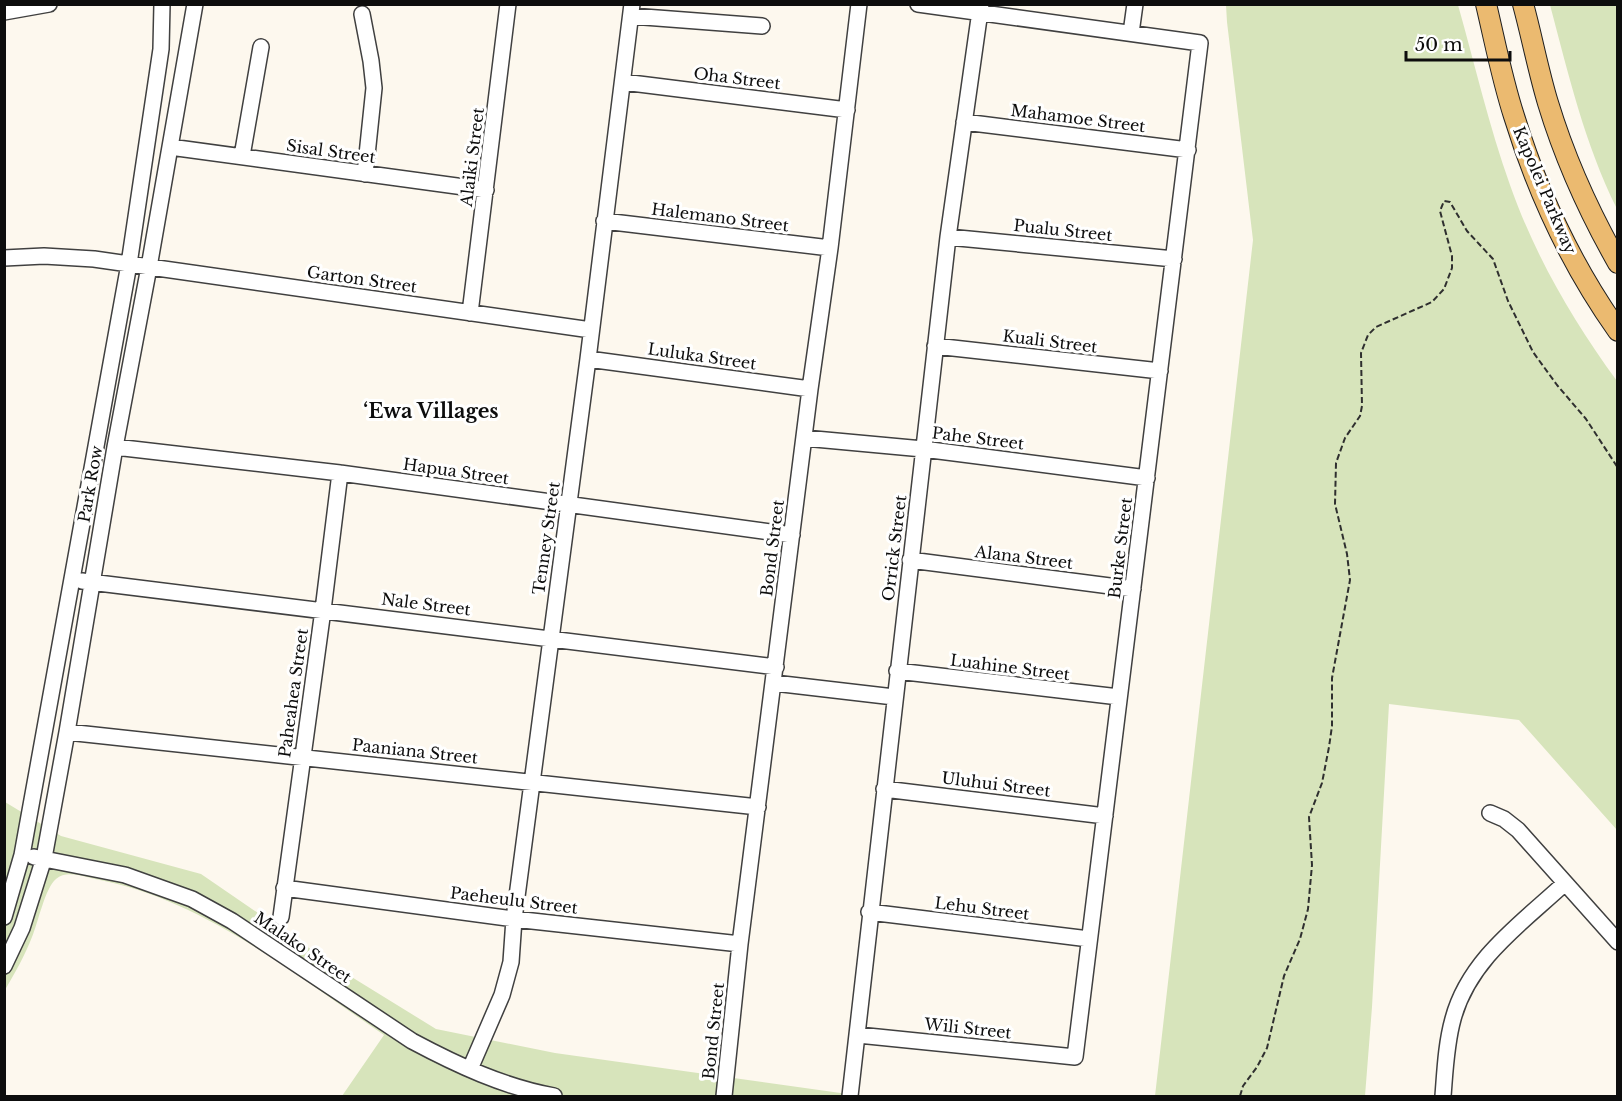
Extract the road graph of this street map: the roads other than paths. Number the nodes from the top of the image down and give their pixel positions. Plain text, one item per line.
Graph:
1 (49, 4) edge
2 (162, 4) edge
3 (195, 4) edge
4 (508, 4) edge
5 (859, 4) edge
6 (918, 4) edge
7 (1135, 4) edge
8 (1486, 4) edge
9 (1523, 4) edge
10 (980, 8) edge
11 (632, 10) edge
12 (4, 12) edge
13 (362, 14) dead end
14 (762, 26) dead end
15 (1131, 33) junction
16 (261, 47) dead end
17 (623, 82) junction
18 (847, 110) junction
19 (964, 122) junction
20 (170, 147) junction
21 (1188, 150) junction
22 (242, 156) junction
23 (365, 174) junction
24 (486, 190) junction
25 (604, 221) junction
26 (948, 237) junction
27 (830, 248) junction
28 (4, 258) edge
29 (1174, 259) junction
30 (1617, 263) edge
31 (129, 264) junction
32 (149, 267) junction
33 (470, 313) junction
34 (591, 330) junction
35 (1617, 330) edge
36 (935, 346) junction
37 (588, 359) junction
38 (1160, 371) junction
39 (810, 389) junction
40 (804, 438) junction
41 (114, 447) junction
42 (923, 449) junction
43 (340, 473) junction
44 (1147, 478) junction
45 (569, 504) junction
46 (792, 535) junction
47 (910, 560) junction
48 (70, 580) junction
49 (91, 582) junction
50 (1133, 589) junction
51 (323, 610) junction
52 (551, 638) junction
53 (776, 667) junction
54 (897, 671) junction
55 (774, 683) junction
56 (894, 697) junction
57 (1119, 697) junction
58 (67, 732) junction
59 (302, 757) junction
60 (533, 782) junction
61 (884, 789) junction
62 (758, 807) junction
63 (1490, 813) dead end
64 (1105, 816) junction
65 (22, 855) junction
66 (44, 858) junction
67 (1566, 883) junction
68 (284, 888) junction
69 (870, 912) junction
70 (4, 917) edge
71 (280, 917) dead end
72 (514, 919) junction
73 (1089, 939) junction
74 (1617, 942) edge
75 (740, 944) junction
76 (4, 966) edge
77 (858, 1035) junction
78 (1075, 1057) joint
79 (470, 1069) junction
80 (554, 1096) edge
81 (724, 1096) edge
82 (850, 1096) edge
83 (1443, 1096) edge

1 - 12 street
2 - 31 street, Park Row
3 - 20 street, Park Row
4 - 24 street, Alaiki Street
5 - 18 street, Bond Street
6 - 10 street
7 - 15 street
8 - 35 main road, Kapolei Parkway
9 - 30 main road, Kapolei Parkway
10 - 15 street
10 - 19 street, Orrick Street
11 - 14 street
11 - 17 street, Tenney Street
13 - 23 street
15 - 21 street, Burke Street
16 - 22 street
17 - 18 street, Oha Street
17 - 25 street, Tenney Street
18 - 27 street, Bond Street
19 - 21 street, Mahamoe Street
19 - 26 street, Orrick Street
20 - 22 street, Sisal Street
20 - 32 street, Park Row
21 - 29 street, Burke Street
22 - 23 street, Sisal Street
23 - 24 street, Sisal Street
24 - 33 street, Alaiki Street
25 - 27 street, Halemano Street
25 - 34 street, Tenney Street
26 - 29 street, Pualu Street
26 - 36 street, Orrick Street
27 - 39 street, Bond Street
28 - 31 street, Garton Street
29 - 38 street, Burke Street
31 - 32 street, Garton Street
31 - 48 street, Park Row
32 - 33 street, Garton Street
32 - 41 street, Park Row
33 - 34 street, Garton Street
34 - 37 street, Tenney Street
36 - 38 street, Kuali Street
36 - 42 street, Orrick Street
37 - 39 street, Luluka Street
37 - 45 street, Tenney Street
38 - 44 street, Burke Street
39 - 40 street, Bond Street
40 - 42 street, Pahe Street
40 - 46 street, Bond Street
41 - 43 street, Hapua Street
41 - 49 street, Park Row
42 - 44 street, Pahe Street
42 - 47 street, Orrick Street
43 - 45 street, Hapua Street
43 - 51 street, Paheahea Street
44 - 50 street, Burke Street
45 - 46 street, Hapua Street
45 - 52 street, Tenney Street
46 - 53 street, Bond Street
47 - 50 street, Alana Street
47 - 54 street, Orrick Street
48 - 49 street, Nale Street
48 - 65 street, Park Row
49 - 51 street, Nale Street
49 - 58 street, Park Row
50 - 57 street, Burke Street
51 - 52 street, Nale Street
51 - 59 street, Paheahea Street
52 - 53 street, Nale Street
52 - 60 street, Tenney Street
53 - 55 street, Bond Street
54 - 56 street, Orrick Street
54 - 57 street, Luahine Street
55 - 56 street
55 - 62 street, Bond Street
56 - 61 street, Orrick Street
57 - 64 street, Burke Street
58 - 59 street, Paaniana Street
58 - 66 street, Park Row
59 - 60 street, Paaniana Street
59 - 68 street, Paheahea Street
60 - 62 street, Paaniana Street
60 - 72 street, Tenney Street
61 - 64 street, Uluhui Street
61 - 69 street, Orrick Street
62 - 75 street, Bond Street
63 - 67 street
64 - 73 street, Burke Street
65 - 66 street, Malako Street
65 - 70 street, Park Row
66 - 76 street, Park Row
66 - 79 street, Malako Street
67 - 74 street
67 - 83 street
68 - 71 street, Paheahea Street
68 - 72 street, Paeheulu Street
69 - 73 street, Lehu Street
69 - 77 street, Orrick Street
72 - 75 street, Paeheulu Street
72 - 79 street, Tenney Street
73 - 78 street, Burke Street
75 - 81 street, Bond Street
77 - 78 street, Wili Street
77 - 82 street, Orrick Street
79 - 80 street, Malako Street

